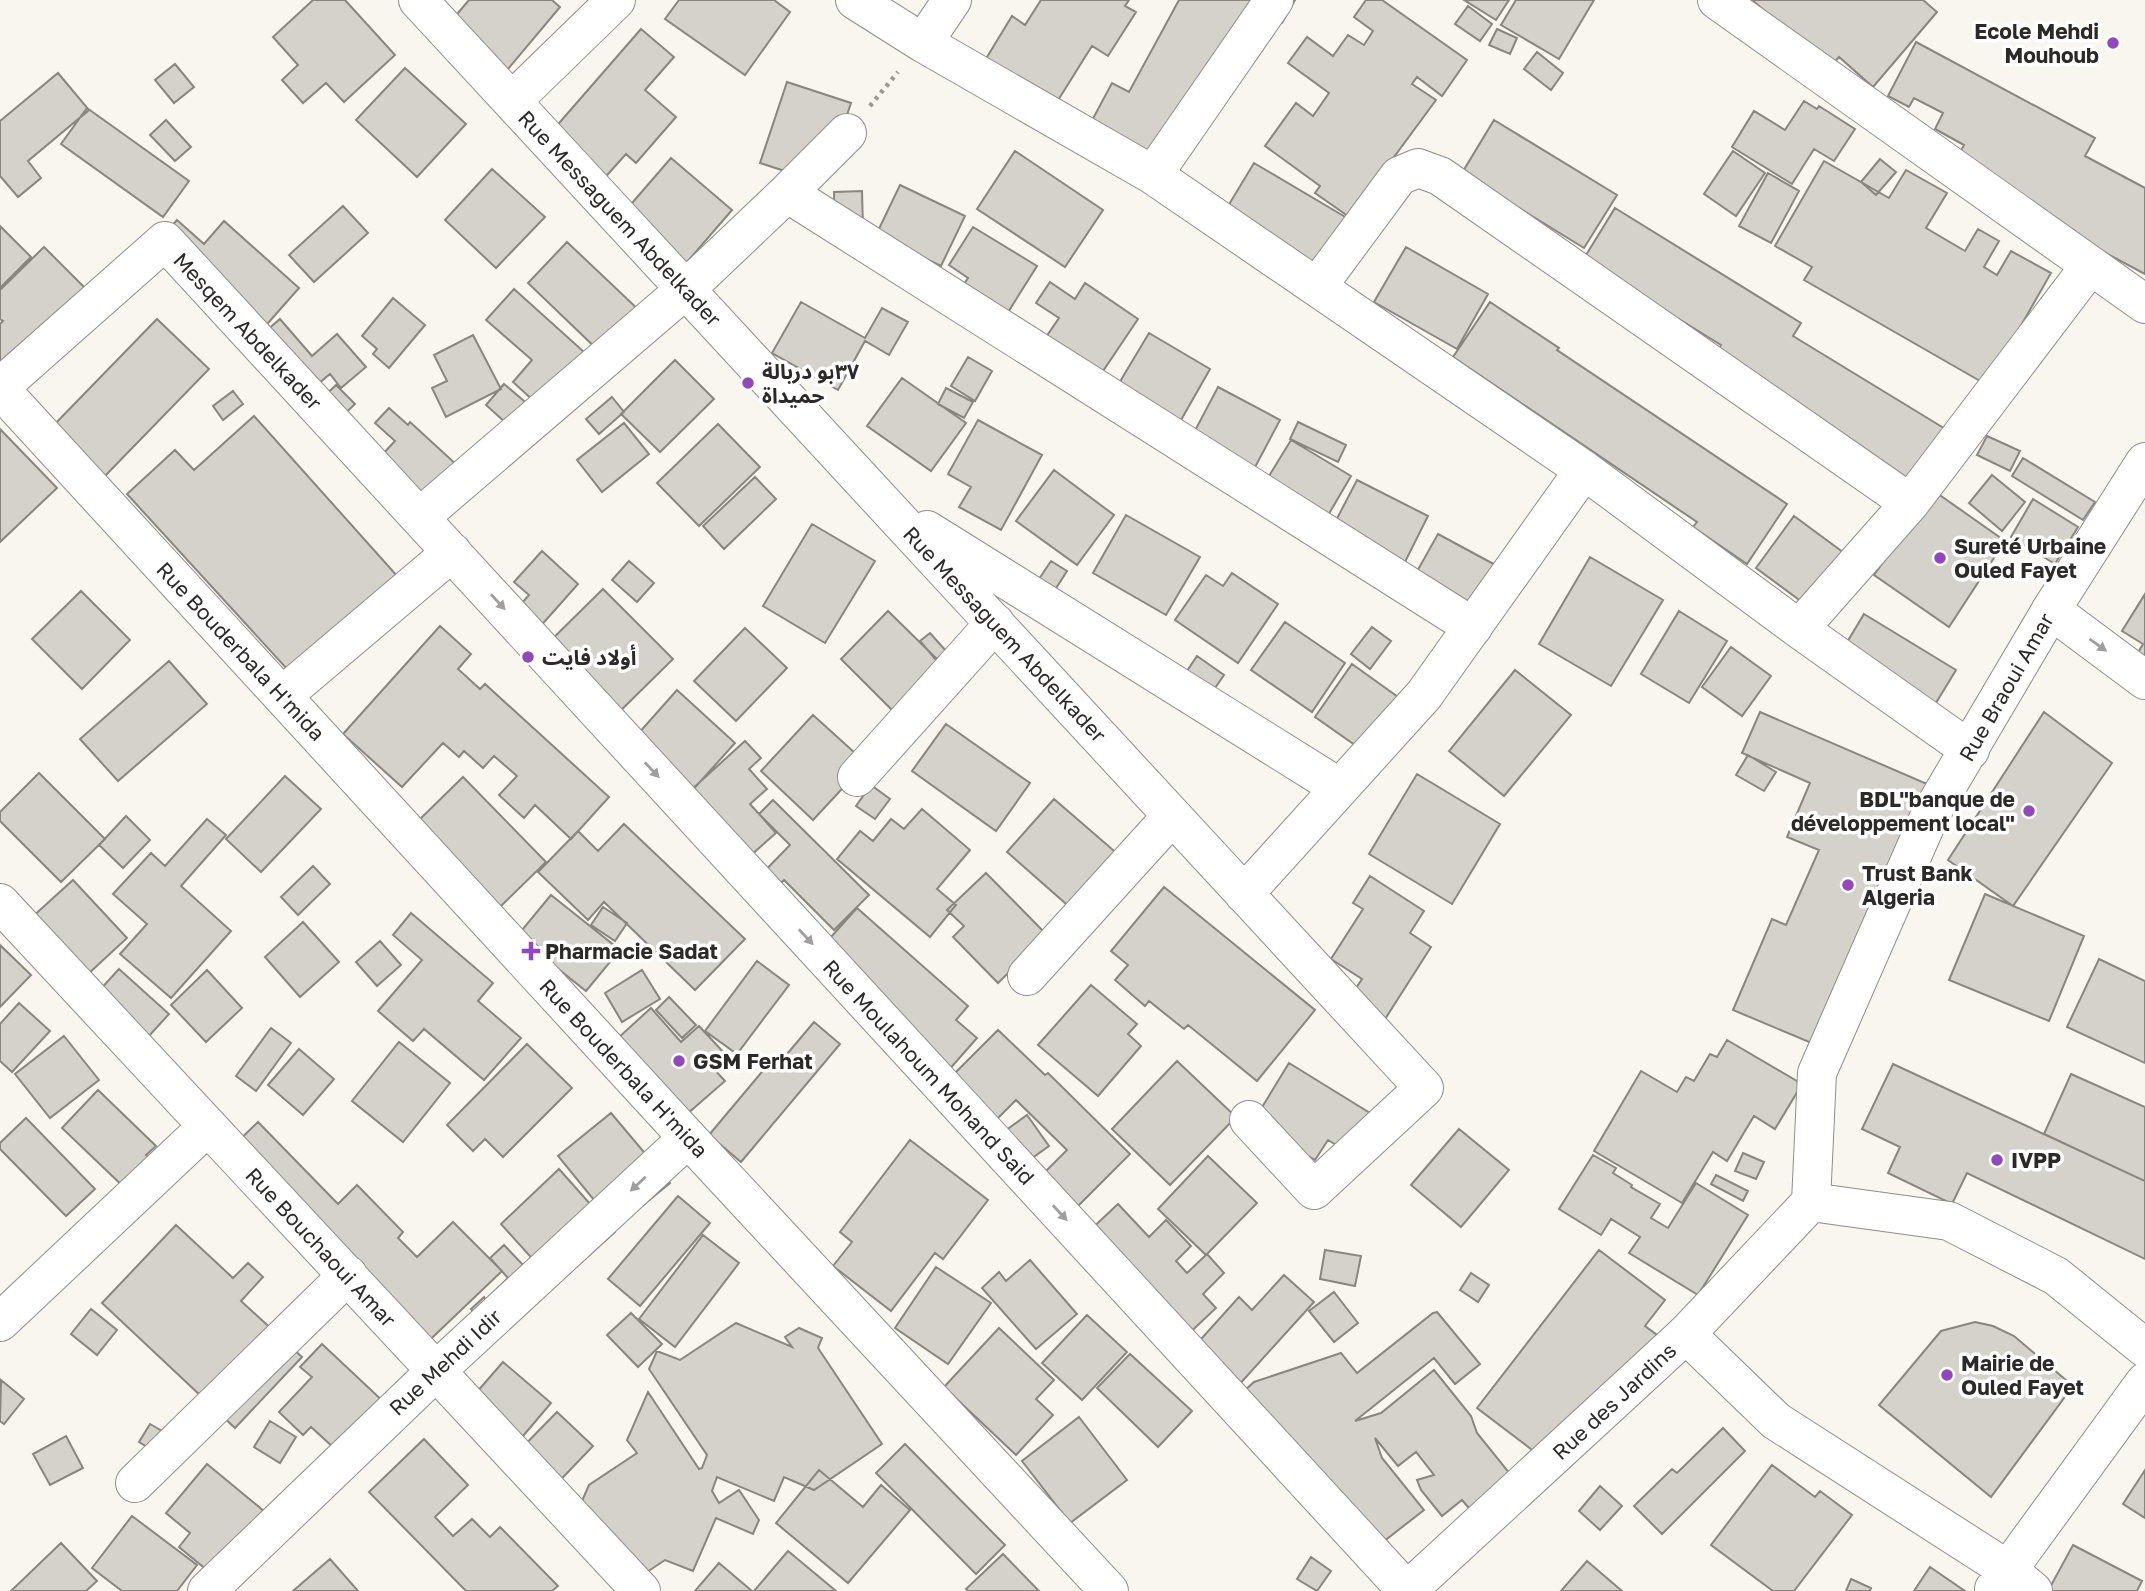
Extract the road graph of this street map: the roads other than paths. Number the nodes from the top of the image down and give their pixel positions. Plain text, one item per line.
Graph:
1 (418, 0) edge
2 (616, 0) edge
3 (855, 0) edge
4 (952, 0) edge
5 (1273, 0) edge
6 (1717, 0) edge
7 (923, 43) junction
8 (512, 101) junction
9 (847, 133) road end
10 (1153, 175) junction
11 (787, 193) junction
12 (2090, 266) junction
13 (1317, 286) junction
14 (686, 289) junction
15 (2145, 304) edge
16 (0, 388) edge
17 (2145, 462) edge
18 (1584, 470) junction
19 (884, 503) junction
20 (1910, 503) junction
21 (420, 517) junction
22 (452, 552) junction
23 (2051, 610) junction
24 (995, 624) junction
25 (1473, 627) junction
26 (1799, 629) junction
27 (2145, 680) edge
28 (282, 696) junction
29 (1970, 750) junction
30 (857, 777) dead end
31 (1340, 788) junction
32 (1172, 816) junction
33 (1244, 894) junction
34 (0, 903) edge
35 (1027, 976) dead end
36 (1249, 1120) dead end
37 (208, 1126) junction
38 (688, 1138) junction
39 (1811, 1202) junction
40 (348, 1275) junction
41 (0, 1322) edge
42 (1686, 1335) junction
43 (2145, 1348) edge
44 (436, 1371) junction
45 (2145, 1382) edge
46 (135, 1483) dead end
47 (2011, 1584) edge
48 (207, 1591) edge
49 (641, 1591) edge
50 (1109, 1591) edge
51 (1407, 1591) edge

1 - 8 street, Rue Messaguem Abdelkader
2 - 8 street
3 - 7 street
4 - 7 street
5 - 10 street
6 - 12 street
7 - 10 street
8 - 14 street, Rue Messaguem Abdelkader
9 - 11 street
10 - 13 street
11 - 14 street
11 - 25 street
12 - 15 street
12 - 20 street
13 - 18 street
13 - 20 street
14 - 19 street, Rue Messaguem Abdelkader
14 - 21 street
16 - 21 street, Mesqem Abdelkader
16 - 28 street, Rue Bouderbala H'mida
17 - 23 street, Rue Braoui Amar
18 - 25 street
18 - 26 street
19 - 24 street, Rue Messaguem Abdelkader
19 - 31 street
20 - 26 street
21 - 22 street, Mesqem Abdelkader
22 - 28 street
22 -> 51 street, Rue Moulahoum Mohand Said
23 -> 27 street
23 - 29 street, Rue Braoui Amar
24 - 30 street
24 - 32 street, Rue Messaguem Abdelkader
25 - 31 street
26 - 29 street
28 - 38 street, Rue Bouderbala H'mida
29 - 39 street, Rue Braoui Amar
31 - 33 street
32 - 33 street, Rue Messaguem Abdelkader
32 - 35 street
33 - 36 street, Rue Messaguem Abdelkader
34 - 37 street, Rue Bouchaoui Amar
37 - 40 street, Rue Bouchaoui Amar
37 - 41 street
38 -> 44 street, Rue Mehdi Idir
38 - 50 street, Rue Bouderbala H'mida
39 - 42 street, Rue des Jardins
39 - 43 street
40 - 44 street, Rue Bouchaoui Amar
40 - 46 street
42 - 47 street
42 - 51 street, Rue des Jardins
44 - 48 street, Rue Mehdi Idir
44 - 49 street, Rue Bouchaoui Amar
45 - 47 street

